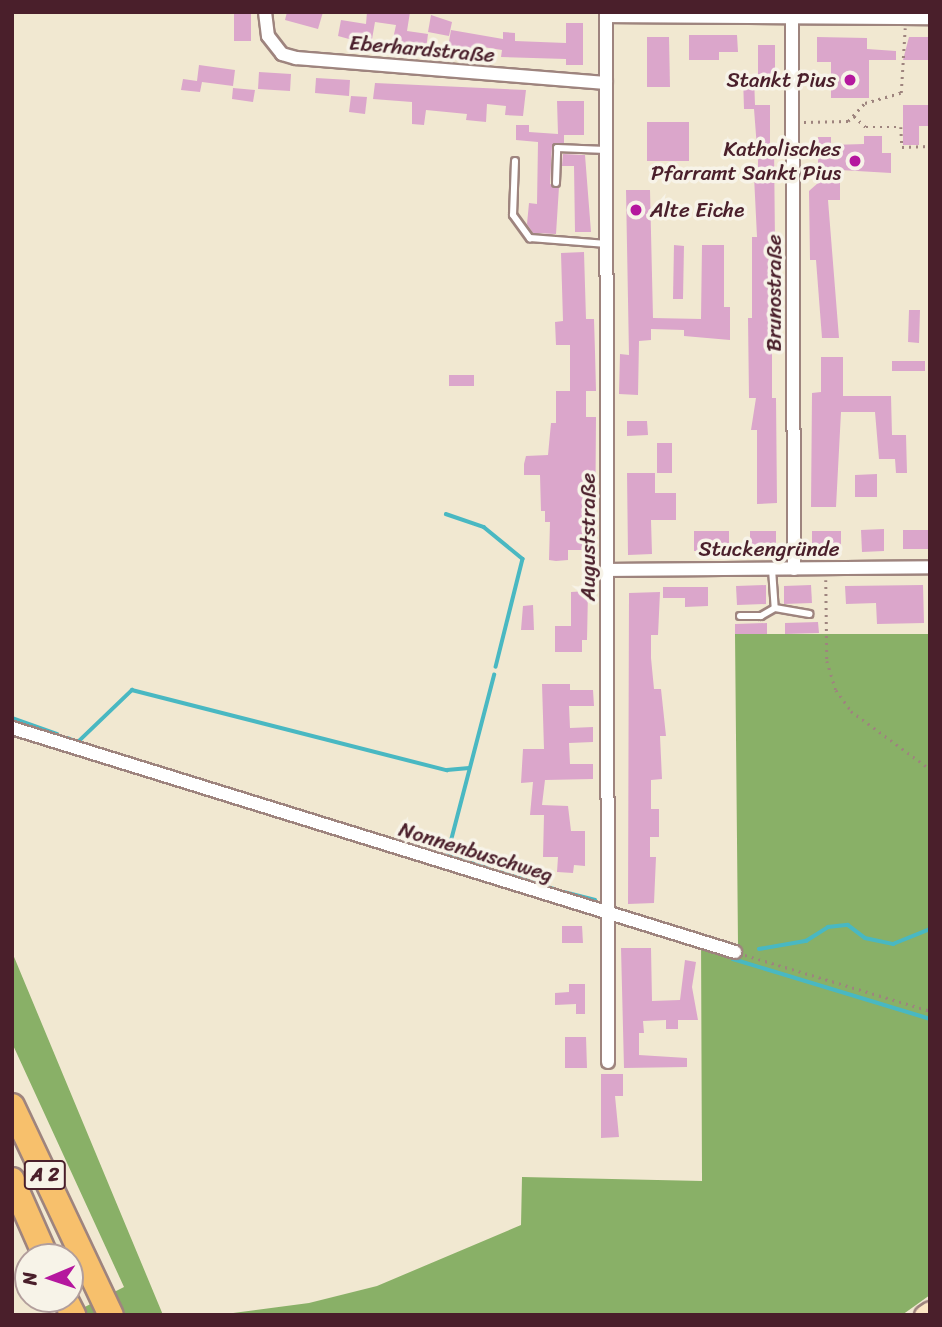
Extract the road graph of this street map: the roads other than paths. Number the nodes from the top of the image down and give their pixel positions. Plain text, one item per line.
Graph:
1 (265, 12) edge
2 (606, 14) edge
3 (792, 17) junction
4 (930, 18) edge
5 (606, 83) junction
6 (606, 150) junction
7 (515, 161) dead end
8 (556, 183) dead end
9 (607, 244) junction
10 (930, 567) edge
11 (772, 569) junction
12 (794, 569) junction
13 (608, 570) junction
14 (775, 608) junction
15 (809, 614) dead end
16 (740, 616) dead end
17 (12, 728) edge
18 (607, 912) junction
19 (735, 952) road end
20 (608, 1062) dead end
21 (12, 1106) edge
22 (12, 1180) edge
23 (40, 1243) edge
24 (930, 1311) edge
25 (111, 1315) edge
26 (925, 1315) edge

1 - 5 street, Eberhardstraße
2 - 3 street
2 - 5 street, Auguststraße
3 - 4 street
3 - 12 street, Brunostraße
5 - 6 street, Auguststraße
6 - 8 lane
6 - 9 street, Auguststraße
7 - 9 lane
9 - 13 street, Auguststraße
10 - 12 street, Stuckengründe
11 - 12 street, Stuckengründe
11 - 13 street, Stuckengründe
11 - 14 lane
13 - 18 street, Auguststraße
14 - 15 lane
14 - 16 lane
17 - 18 street, Nonnenbuschweg
18 - 19 street, Nonnenbuschweg
18 - 20 street, Auguststraße
21 - 25 highway, A 2
22 - 23 highway, A 2
24 - 26 main road

